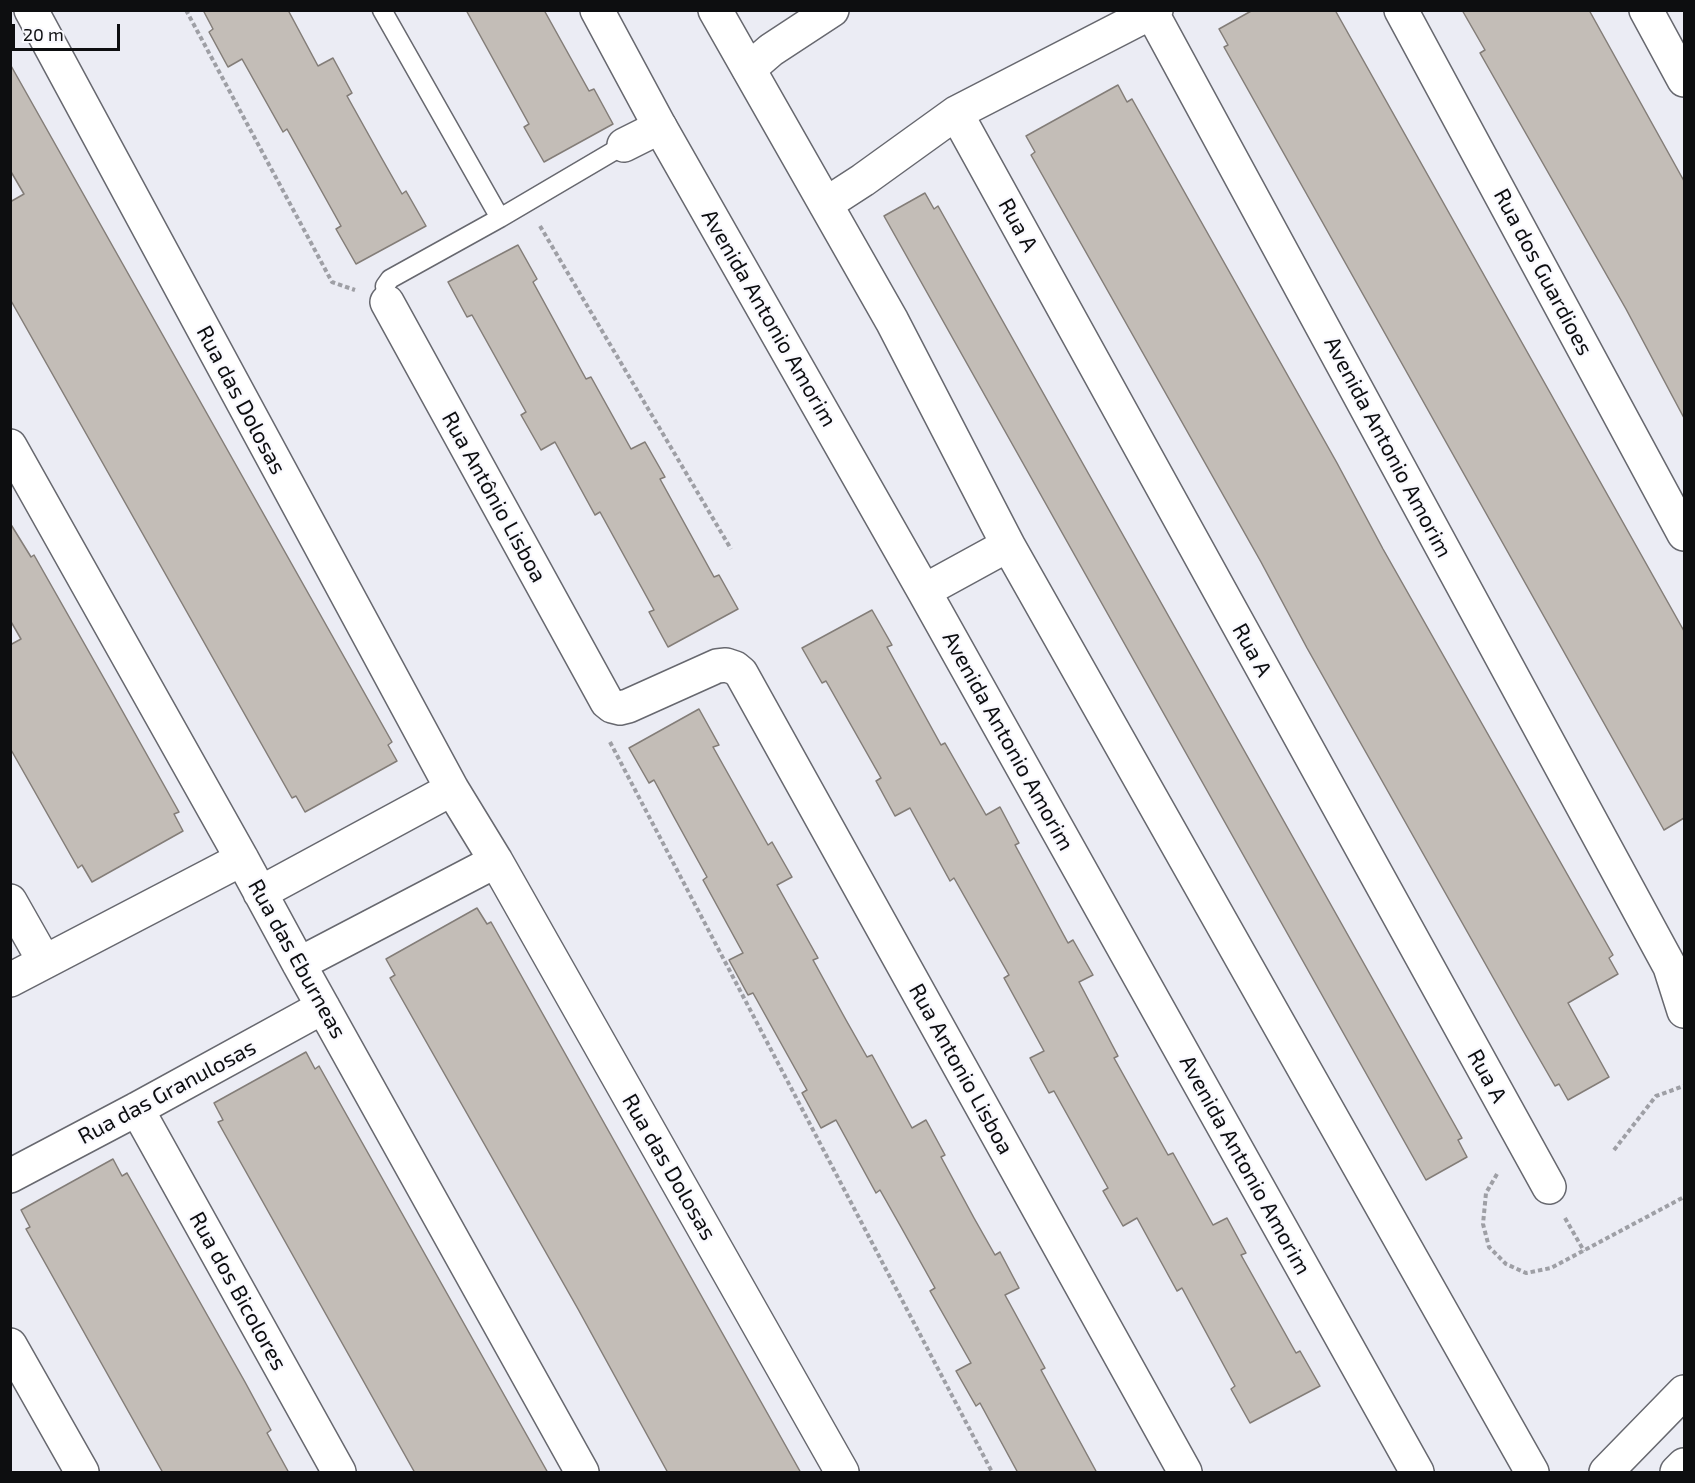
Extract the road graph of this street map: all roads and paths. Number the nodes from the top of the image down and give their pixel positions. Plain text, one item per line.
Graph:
1 (31, 10) edge
2 (186, 10) edge
3 (382, 10) edge
4 (597, 10) edge
5 (716, 10) edge
6 (832, 10) edge
7 (1401, 10) edge
8 (1646, 10) edge
9 (1154, 12) edge
10 (749, 69) junction
11 (1684, 80) edge
12 (956, 113) junction
13 (660, 127) junction
14 (624, 145) joint
15 (526, 202) junction
16 (826, 204) junction
17 (500, 218) junction
18 (387, 302) junction
19 (10, 446) edge
20 (1684, 534) edge
21 (1008, 545) junction
22 (731, 549) dead end
23 (924, 591) junction
24 (607, 702) junction
25 (452, 789) junction
26 (242, 859) junction
27 (496, 861) junction
28 (260, 893) junction
29 (10, 901) edge
30 (44, 961) junction
31 (299, 964) junction
32 (10, 980) edge
33 (323, 1007) junction
34 (1684, 1011) edge
35 (1684, 1086) edge
36 (137, 1109) junction
37 (1614, 1150) dead end
38 (1497, 1174) dead end
39 (10, 1176) edge
40 (1549, 1187) dead end
41 (1684, 1197) edge
42 (10, 1345) edge
43 (1684, 1392) edge
44 (1684, 1465) edge
45 (82, 1473) edge
46 (339, 1473) edge
47 (582, 1473) edge
48 (842, 1473) edge
49 (992, 1473) edge
50 (1185, 1473) edge
51 (1417, 1473) edge
52 (1532, 1473) edge
53 (1606, 1473) edge
54 (1677, 1473) edge

1 - 25 street, Rua das Dolosas
2 - 18 path
3 - 17 lane
4 - 13 street, Avenida Antonio Amorim
5 - 10 street
6 - 10 street
7 - 20 street, Rua dos Guardioes
8 - 11 street
9 - 12 street, Avenida Antonio Amorim
9 - 34 street, Avenida Antonio Amorim
10 - 16 street
12 - 16 street, Avenida Antonio Amorim
12 - 40 street, Rua A
13 - 14 street
13 - 23 street, Avenida Antonio Amorim
14 - 15 lane
15 - 17 lane
15 - 22 path
16 - 21 street
17 - 18 lane
18 - 24 street, Rua Antônio Lisboa
19 - 26 street, Rua das Eburneas
21 - 23 street
21 - 52 street
23 - 51 street, Avenida Antonio Amorim
24 - 49 path
24 - 50 street, Rua Antonio Lisboa
25 - 27 street, Rua das Dolosas
25 - 28 street
26 - 28 street, Rua das Eburneas
26 - 30 street
27 - 31 street
27 - 48 street, Rua das Dolosas
28 - 31 street, Rua das Eburneas
29 - 30 street
30 - 32 street
31 - 33 street, Rua das Eburneas
33 - 36 street, Rua das Granulosas
33 - 47 street, Rua das Eburneas
35 - 37 path
36 - 39 street, Rua das Granulosas
36 - 46 street, Rua dos Bicolores
38 - 41 path
42 - 45 street
43 - 53 street
44 - 54 street

